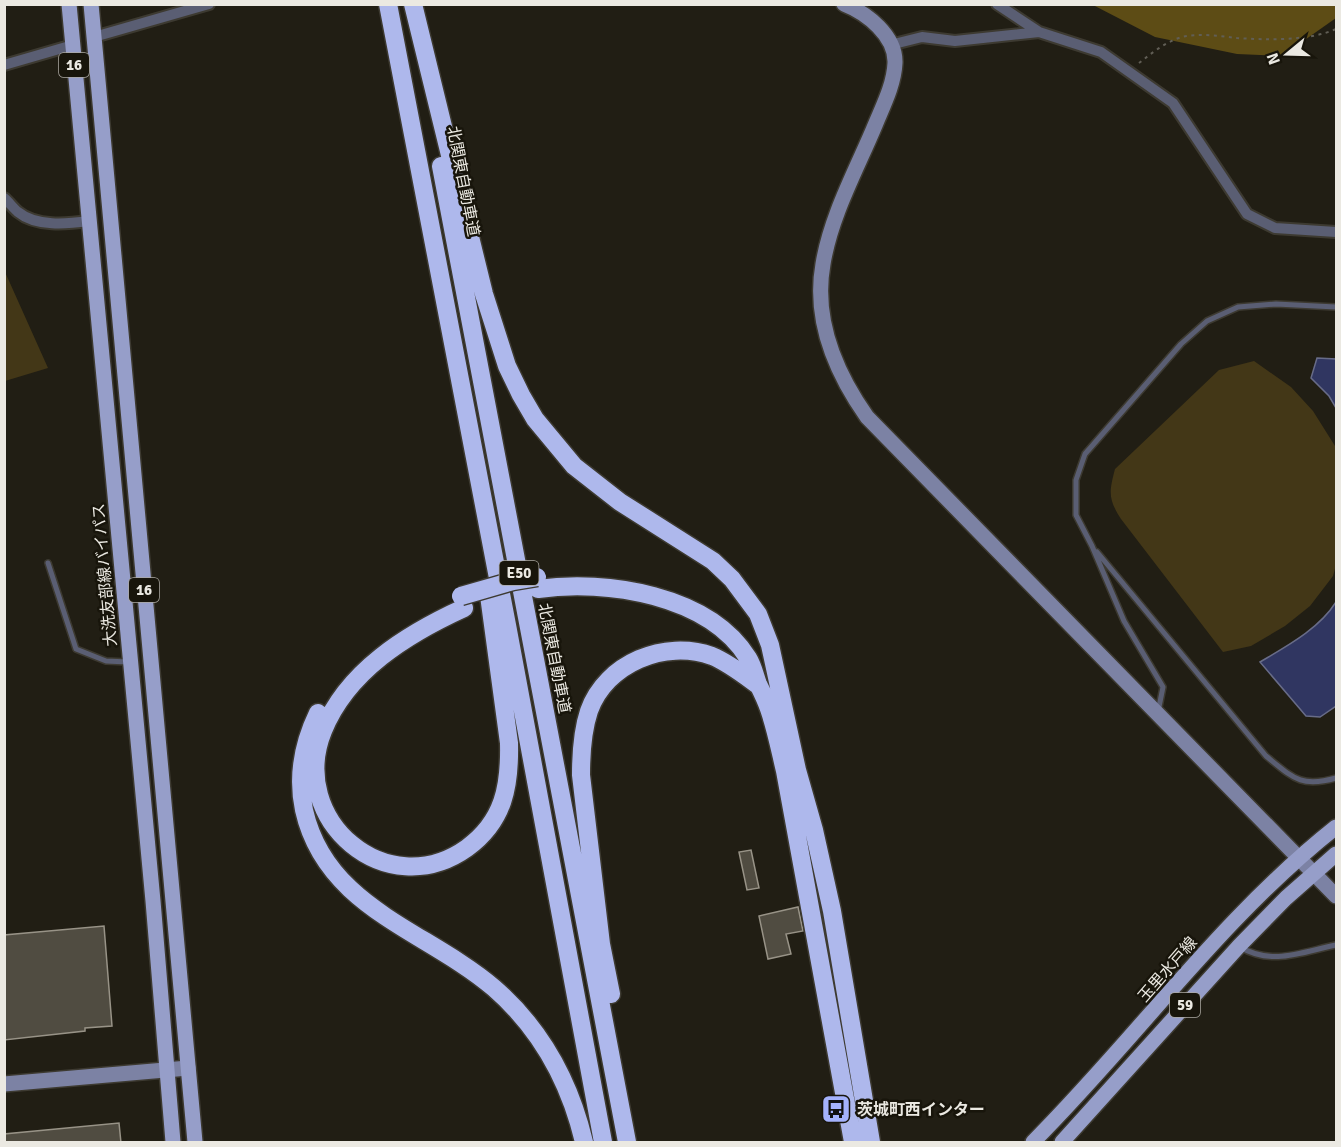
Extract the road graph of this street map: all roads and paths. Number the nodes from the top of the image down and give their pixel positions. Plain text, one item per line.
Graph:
1 (69, 4) edge
2 (91, 4) edge
3 (209, 4) edge
4 (388, 4) edge
5 (412, 4) edge
6 (844, 4) edge
7 (997, 4) edge
8 (1336, 29) edge
9 (1039, 32) junction
10 (94, 37) junction
11 (73, 45) junction
12 (890, 45) junction
13 (4, 65) edge
14 (1129, 71) junction
15 (4, 198) edge
16 (88, 221) junction
17 (1336, 232) edge
18 (1336, 307) edge
19 (463, 399) junction
20 (1092, 546) junction
21 (48, 563) dead end
22 (538, 583) junction
23 (462, 602) junction
24 (130, 662) junction
25 (775, 670) junction
26 (759, 686) junction
27 (1158, 713) junction
28 (1336, 778) edge
29 (1336, 827) edge
30 (1336, 854) edge
31 (1300, 858) junction
32 (1314, 873) junction
33 (1336, 896) edge
34 (1336, 945) edge
35 (1239, 946) junction
36 (188, 1068) junction
37 (166, 1070) junction
38 (4, 1084) edge
39 (867, 1119) junction
40 (173, 1143) edge
41 (195, 1143) edge
42 (585, 1143) edge
43 (603, 1143) edge
44 (627, 1143) edge
45 (633, 1143) edge
46 (853, 1143) edge
47 (871, 1143) edge
48 (876, 1143) edge
49 (1033, 1143) edge
50 (1062, 1143) edge

1 - 11 main road, 大洗友部線バイパス / 16
2 - 10 main road, 16
3 - 10 street
4 - 19 highway, E50
5 - 25 highway
5 - 44 highway, 北関東自動車道 / E50
6 - 12 street
7 - 9 street
8 - 14 path
9 - 12 street
9 - 14 street
10 - 36 main road, 16
11 - 13 street
11 - 16 main road, 大洗友部線バイパス / 16
12 - 27 street
14 - 17 street
15 - 16 street
16 - 24 main road, 大洗友部線バイパス / 16
18 - 20 lane
19 - 23 highway
19 - 43 highway, E50
20 - 27 lane
20 - 28 lane
21 - 24 lane
22 - 23 highway
22 - 25 highway
22 - 26 highway
23 - 42 highway
24 - 37 main road, 大洗友部線バイパス / 16
25 - 39 highway
26 - 45 highway
26 - 46 highway
27 - 31 street
29 - 31 main road, 玉里水戸線 / 59
30 - 32 main road, 59
31 - 32 street
31 - 49 main road, 玉里水戸線 / 59
32 - 33 street
32 - 35 main road, 59
34 - 35 lane
35 - 50 main road, 59
36 - 37 street
36 - 41 main road, 16
37 - 38 street
37 - 40 main road, 大洗友部線バイパス / 16
39 - 47 highway
39 - 48 highway

